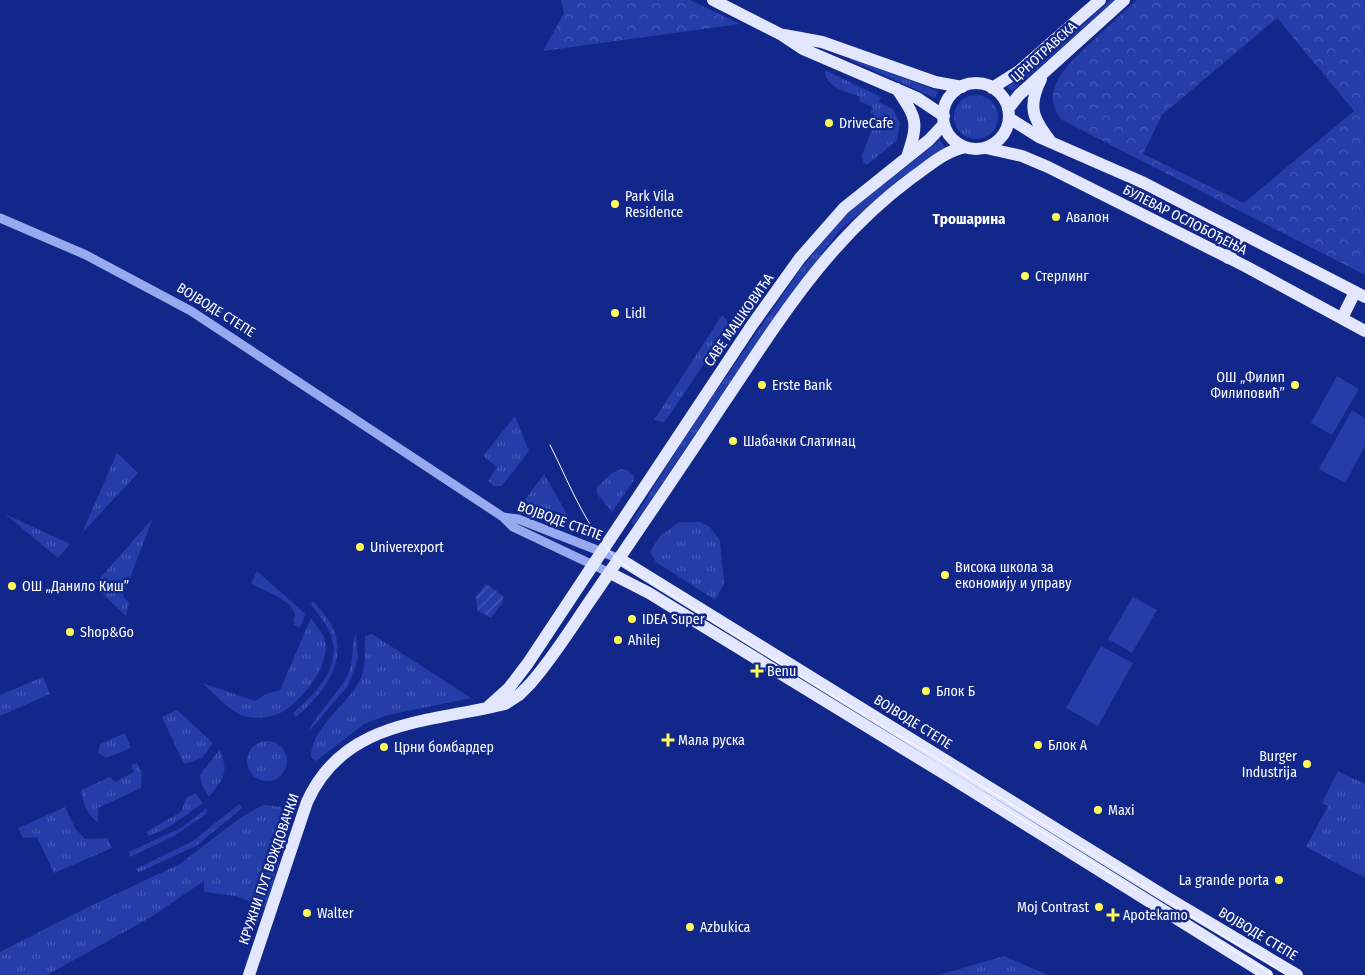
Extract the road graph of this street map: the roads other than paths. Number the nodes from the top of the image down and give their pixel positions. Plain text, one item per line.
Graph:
1 (713, 0) edge
2 (1100, 0) edge
3 (1124, 0) edge
4 (782, 35) junction
5 (1043, 74) junction
6 (962, 87) junction
7 (992, 88) junction
8 (897, 89) junction
9 (1009, 113) junction
10 (944, 120) junction
11 (1053, 144) junction
12 (965, 147) junction
13 (986, 148) junction
14 (907, 157) junction
15 (0, 218) edge
16 (1241, 233) junction
17 (1228, 258) junction
18 (1360, 295) edge
19 (1342, 318) junction
20 (1365, 331) edge
21 (503, 517) junction
22 (601, 552) junction
23 (620, 559) junction
24 (593, 565) junction
25 (610, 573) junction
26 (485, 709) junction
27 (249, 975) edge
28 (1267, 975) edge
29 (1297, 975) edge

1 - 4 main road
2 - 7 main road, ЦРНОТРАВСКА
3 - 5 main road, ЦРНОТРАВСКА
4 - 6 main road
4 - 8 main road
5 - 9 main road, ЦРНОТРАВСКА
5 - 11 main road
6 - 7 main road
6 - 10 main road
7 - 9 main road
8 - 10 main road
8 - 14 main road
9 - 11 main road, БУЛЕВАР ОСЛОБОЂЕЊА
9 - 13 main road
10 - 12 main road
10 - 14 main road, САВЕ МАШКОВИЋА
11 - 16 main road, БУЛЕВАР ОСЛОБОЂЕЊА
12 - 13 main road
12 - 23 main road
13 - 17 main road, БУЛЕВАР ОСЛОБОЂЕЊА
14 - 22 main road, САВЕ МАШКОВИЋА
15 - 21 street, ВОЈВОДЕ СТЕПЕ
16 - 17 main road
16 - 18 main road, БУЛЕВАР ОСЛОБОЂЕЊА
17 - 19 main road, БУЛЕВАР ОСЛОБОЂЕЊА
18 - 19 main road
19 - 20 main road, БУЛЕВАР ОСЛОБОЂЕЊА
21 - 22 street, ВОЈВОДЕ СТЕПЕ
21 - 24 street, ВОЈВОДЕ СТЕПЕ
22 - 23 street, ВОЈВОДЕ СТЕПЕ
22 - 24 main road, САВЕ МАШКОВИЋА
23 - 25 main road
23 - 29 main road, ВОЈВОДЕ СТЕПЕ
24 - 25 street, ВОЈВОДЕ СТЕПЕ
24 - 26 main road, КРУЖНИ ПУТ ВОЖДОВАЧКИ
25 - 26 main road, КРУЖНИ ПУТ ВОЖДОВАЧКИ
25 - 28 main road, ВОЈВОДЕ СТЕПЕ
26 - 27 main road, КРУЖНИ ПУТ ВОЖДОВАЧКИ

